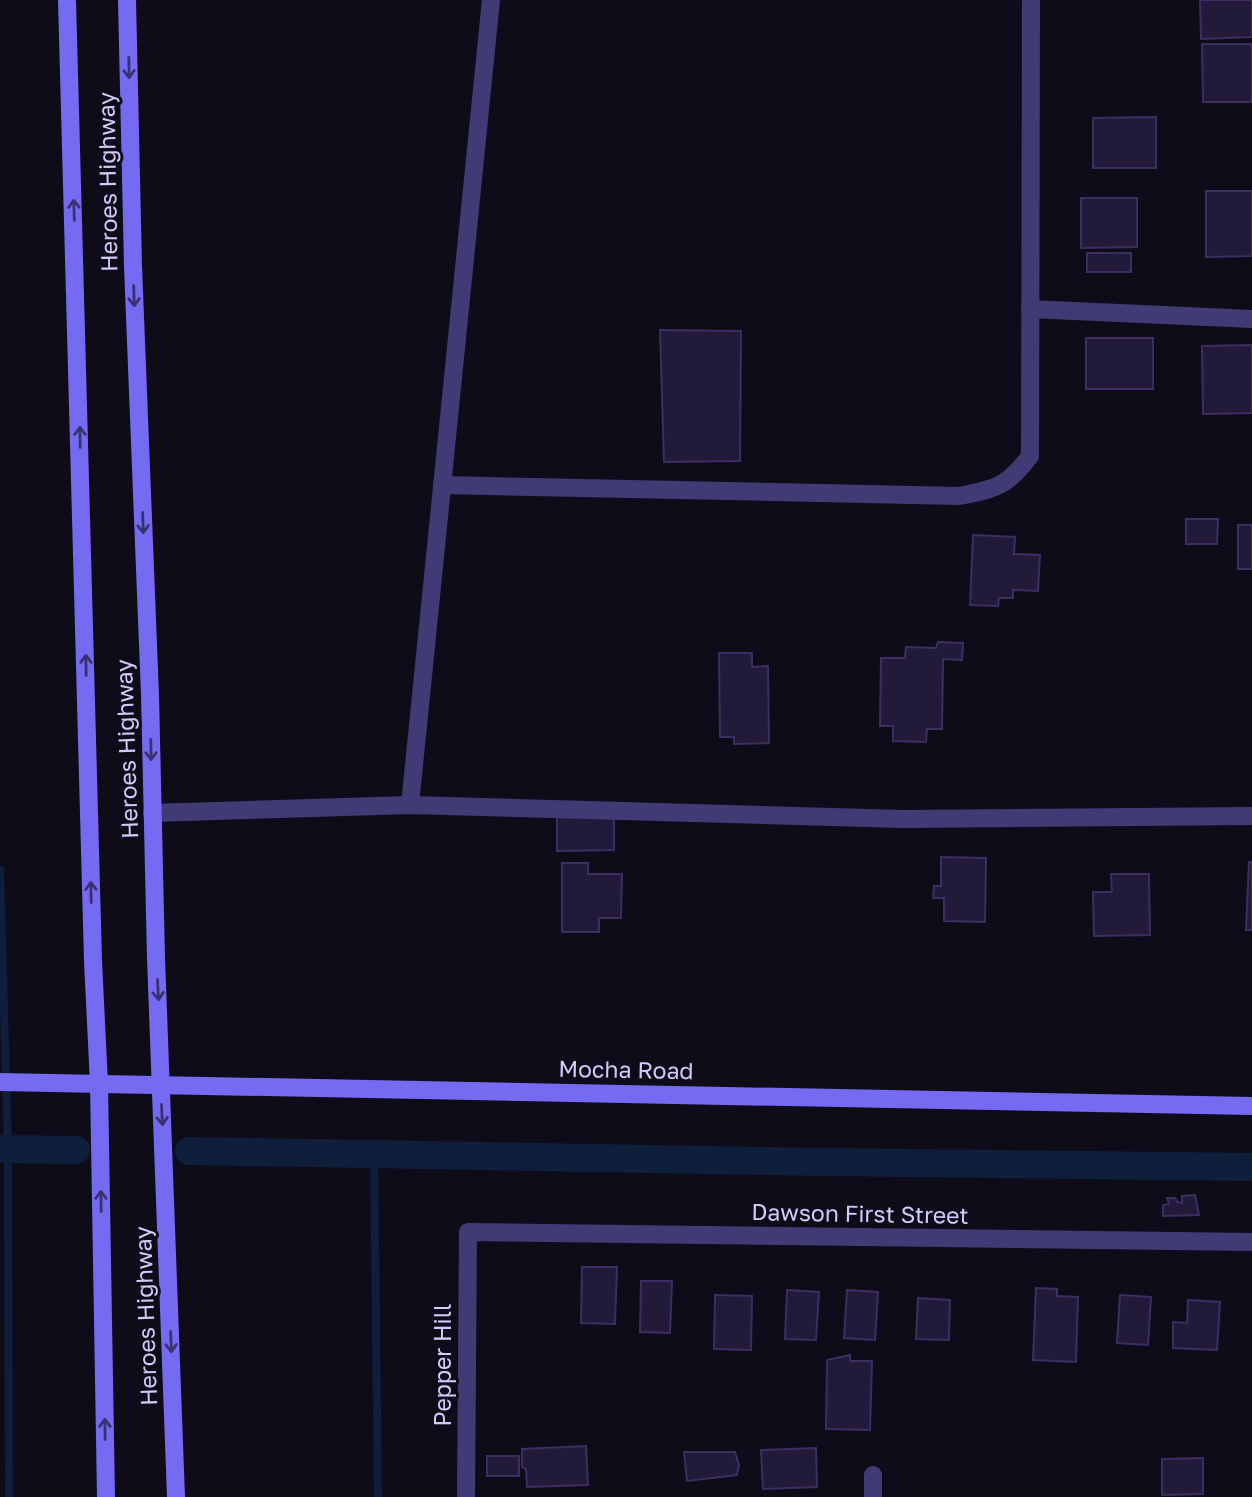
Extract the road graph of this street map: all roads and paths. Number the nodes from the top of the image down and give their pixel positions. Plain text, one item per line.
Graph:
1 (67, 0) edge
2 (127, 0) edge
3 (491, 0) edge
4 (1031, 0) edge
5 (1030, 309) junction
6 (1252, 319) edge
7 (442, 485) junction
8 (410, 805) junction
9 (152, 813) junction
10 (1252, 816) edge
11 (0, 1082) edge
12 (99, 1084) junction
13 (162, 1085) junction
14 (1252, 1106) edge
15 (468, 1232) joint
16 (1252, 1242) edge
17 (873, 1475) dead end
18 (106, 1497) edge
19 (176, 1497) edge
20 (466, 1497) edge
21 (873, 1497) edge

12 -> 1 main road, Heroes Highway
2 -> 9 main road, Heroes Highway
3 - 7 street
4 - 5 street
5 - 6 street
5 - 7 street
7 - 8 street
8 - 9 street
8 - 10 street
9 -> 13 main road, Heroes Highway
11 - 12 main road, Mocha Road
12 - 13 main road, Mocha Road
18 -> 12 main road, Heroes Highway
13 - 14 main road, Mocha Road
13 -> 19 main road, Heroes Highway
15 - 16 street, Dawson First Street
15 - 20 street, Pepper Hill
17 - 21 street

